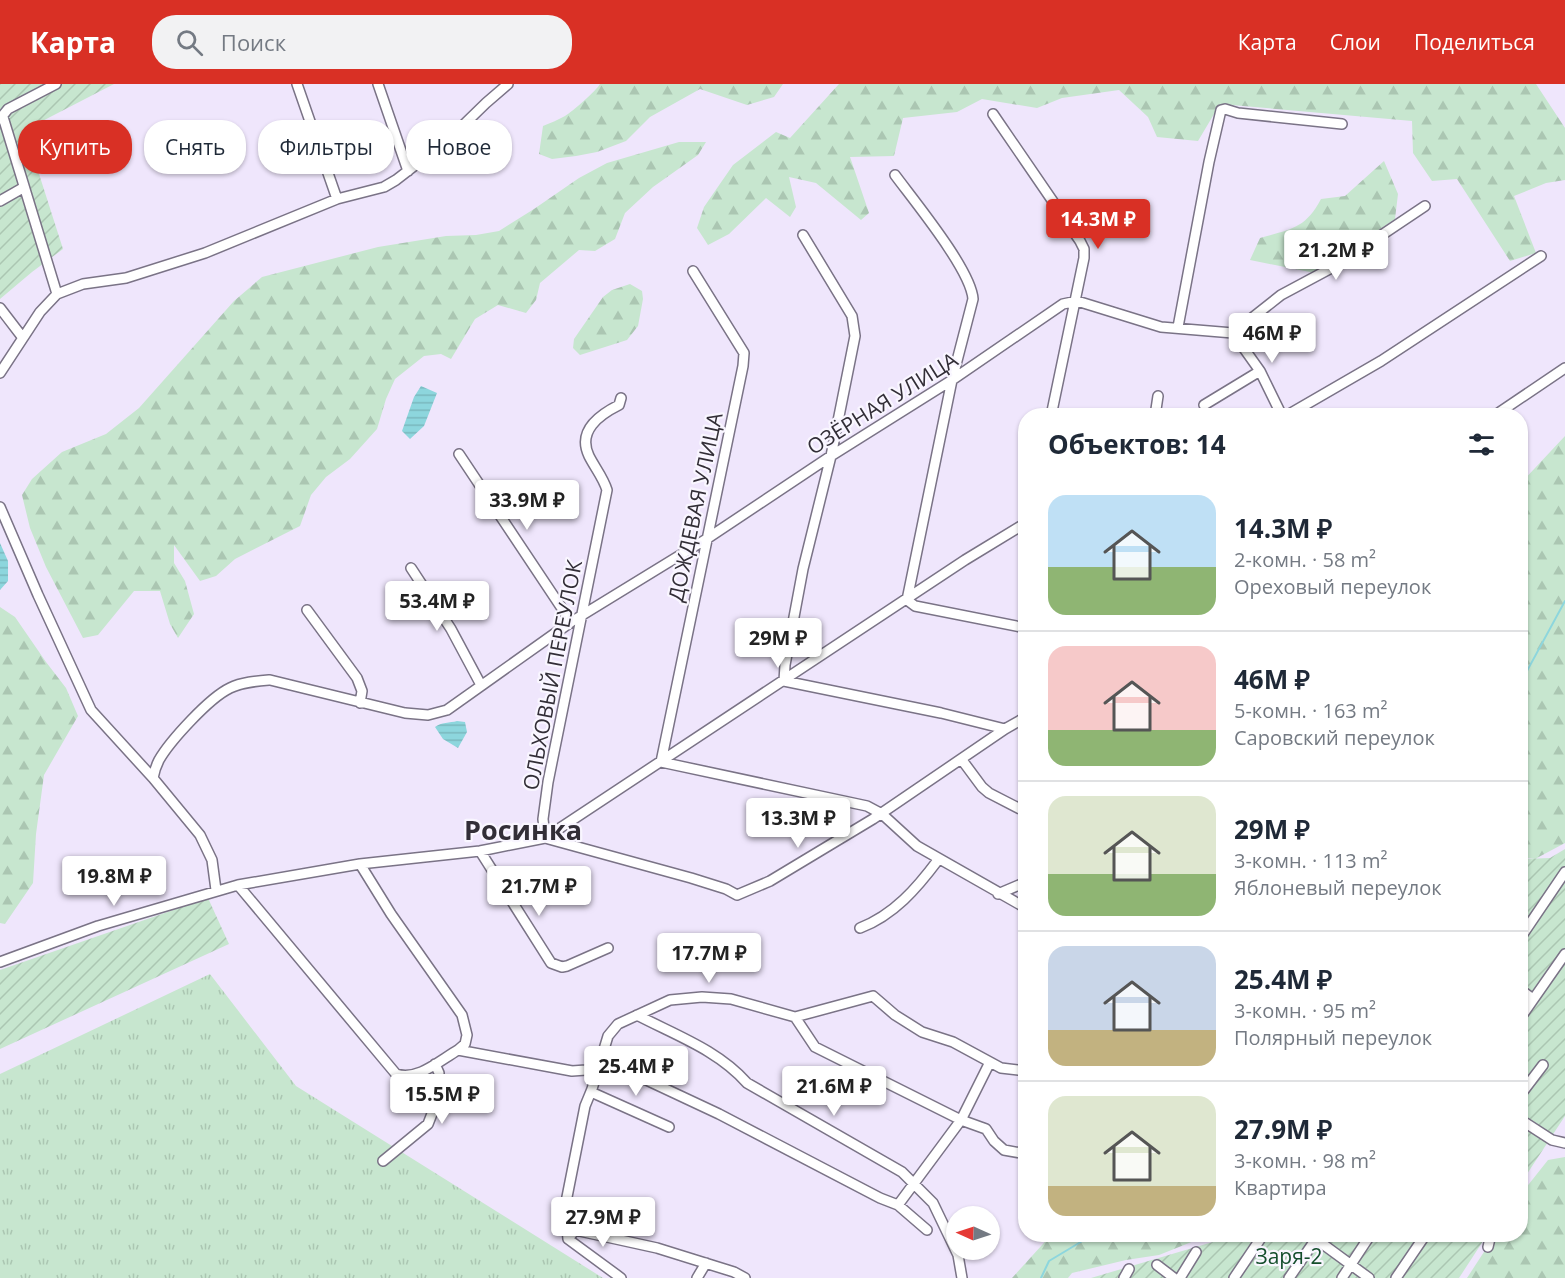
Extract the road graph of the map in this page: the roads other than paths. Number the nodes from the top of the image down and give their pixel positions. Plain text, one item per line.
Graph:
1 (56, 84) edge
2 (297, 84) edge
3 (378, 84) edge
4 (508, 84) edge
5 (993, 114) dead end
6 (1, 118) edge
7 (469, 120) edge
8 (1342, 124) dead end
9 (406, 165) edge
10 (406, 172) edge
11 (896, 175) dead end
12 (25, 190) junction
13 (337, 199) junction
14 (0, 201) edge
15 (1425, 206) dead end
16 (803, 236) dead end
17 (1541, 256) dead end
18 (693, 271) dead end
19 (57, 294) junction
20 (1077, 301) junction
21 (0, 308) edge
22 (1178, 327) junction
23 (1233, 333) junction
24 (23, 338) junction
25 (1565, 368) edge
26 (1260, 371) junction
27 (0, 373) edge
28 (952, 380) junction
29 (1158, 396) dead end
30 (621, 398) dead end
31 (1204, 405) dead end
32 (1053, 408) edge
33 (1156, 408) edge
34 (1280, 408) edge
35 (1298, 408) edge
36 (1506, 408) edge
37 (459, 454) dead end
38 (831, 456) junction
39 (0, 507) edge
40 (1018, 528) edge
41 (708, 538) junction
42 (411, 568) dead end
43 (907, 600) junction
44 (307, 610) dead end
45 (582, 616) junction
46 (572, 622) junction
47 (1018, 626) edge
48 (784, 681) junction
49 (481, 686) junction
50 (360, 703) junction
51 (1018, 722) edge
52 (1005, 729) junction
53 (962, 760) junction
54 (661, 762) junction
55 (153, 778) junction
56 (1018, 808) edge
57 (882, 814) junction
58 (545, 838) junction
59 (480, 851) junction
60 (938, 860) junction
61 (360, 864) junction
62 (1565, 872) edge
63 (238, 885) junction
64 (1018, 885) edge
65 (216, 890) junction
66 (998, 894) junction
67 (1018, 904) edge
68 (1528, 927) edge
69 (860, 928) dead end
70 (608, 948) dead end
71 (1565, 954) edge
72 (0, 962) edge
73 (1528, 995) edge
74 (1533, 999) junction
75 (1528, 1006) edge
76 (637, 1015) junction
77 (795, 1017) junction
78 (458, 1050) junction
79 (990, 1062) junction
80 (435, 1064) junction
81 (598, 1065) junction
82 (1543, 1065) dead end
83 (1018, 1070) edge
84 (1528, 1085) edge
85 (591, 1092) junction
86 (961, 1120) junction
87 (1528, 1125) edge
88 (669, 1127) dead end
89 (1565, 1143) edge
90 (1018, 1153) edge
91 (383, 1161) dead end
92 (914, 1183) junction
93 (894, 1204) junction
94 (927, 1230) dead end
95 (568, 1239) junction
96 (1258, 1242) edge
97 (1311, 1242) edge
98 (1322, 1242) edge
99 (1366, 1242) edge
100 (1421, 1242) edge
101 (1489, 1242) edge
102 (1488, 1246) dead end
103 (1196, 1252) dead end
104 (706, 1263) junction
105 (1157, 1264) dead end
106 (1350, 1266) junction
107 (621, 1278) edge
108 (697, 1278) edge
109 (745, 1278) edge
110 (962, 1278) edge
111 (1174, 1278) edge
112 (1180, 1278) edge
113 (1234, 1278) edge
114 (1289, 1278) edge
115 (1342, 1278) edge
116 (1369, 1278) edge
117 (1396, 1278) edge

1 - 6 street
2 - 13 street
3 - 9 street
4 - 7 street
5 - 20 street
6 - 12 street
8 - 22 street
10 - 13 street
11 - 28 street
12 - 14 street
12 - 19 street
13 - 19 street
15 - 23 street
16 - 38 street
17 - 35 street
18 - 41 street, ДОЖДЕВАЯ УЛИЦА
19 - 24 street
20 - 22 street
20 - 28 street, ОЗЁРНАЯ УЛИЦА
20 - 32 street
21 - 24 street
22 - 23 street
23 - 26 street
24 - 27 street
25 - 36 street
26 - 31 street
26 - 34 street
28 - 38 street, ОЗЁРНАЯ УЛИЦА
28 - 43 street
29 - 33 street
30 - 45 street, ОЛЬХОВЫЙ ПЕРЕУЛОК
37 - 46 street
38 - 41 street, ОЗЁРНАЯ УЛИЦА
38 - 48 street
39 - 55 street
40 - 43 street
41 - 45 street, ОЗЁРНАЯ УЛИЦА
41 - 54 street, ДОЖДЕВАЯ УЛИЦА
42 - 49 street
43 - 47 street
43 - 48 street
44 - 50 street
45 - 46 street, ОЗЁРНАЯ УЛИЦА
45 - 58 street, ОЛЬХОВЫЙ ПЕРЕУЛОК
46 - 49 street, ОЗЁРНАЯ УЛИЦА
48 - 52 street
48 - 54 street
49 - 50 street, ОЗЁРНАЯ УЛИЦА
50 - 55 street, ОЗЁРНАЯ УЛИЦА
51 - 52 street
52 - 53 street
53 - 56 street
53 - 57 street
54 - 57 street
54 - 58 street
55 - 65 street
57 - 58 street
57 - 60 street
58 - 59 street
59 - 61 street
59 - 70 street
60 - 66 street
60 - 69 street
61 - 63 street
61 - 78 street
62 - 68 street
63 - 65 street
63 - 80 street
64 - 66 street
65 - 72 street
66 - 67 street
71 - 74 street
73 - 74 street
74 - 75 street
76 - 77 street
76 - 81 street
76 - 92 street
77 - 79 street
77 - 86 street
78 - 80 street
78 - 81 street
79 - 83 street
79 - 86 street
80 - 91 street
81 - 85 street
81 - 93 street
82 - 84 street
85 - 88 street
85 - 95 street
86 - 90 street
86 - 92 street
87 - 89 street
92 - 93 street
92 - 110 street
93 - 94 street
95 - 104 street
95 - 107 street
96 - 113 street
97 - 114 street
98 - 106 street
99 - 106 street
100 - 117 street
101 - 102 street
103 - 112 street
104 - 108 street
104 - 109 street
105 - 111 street
106 - 115 street
106 - 116 street

